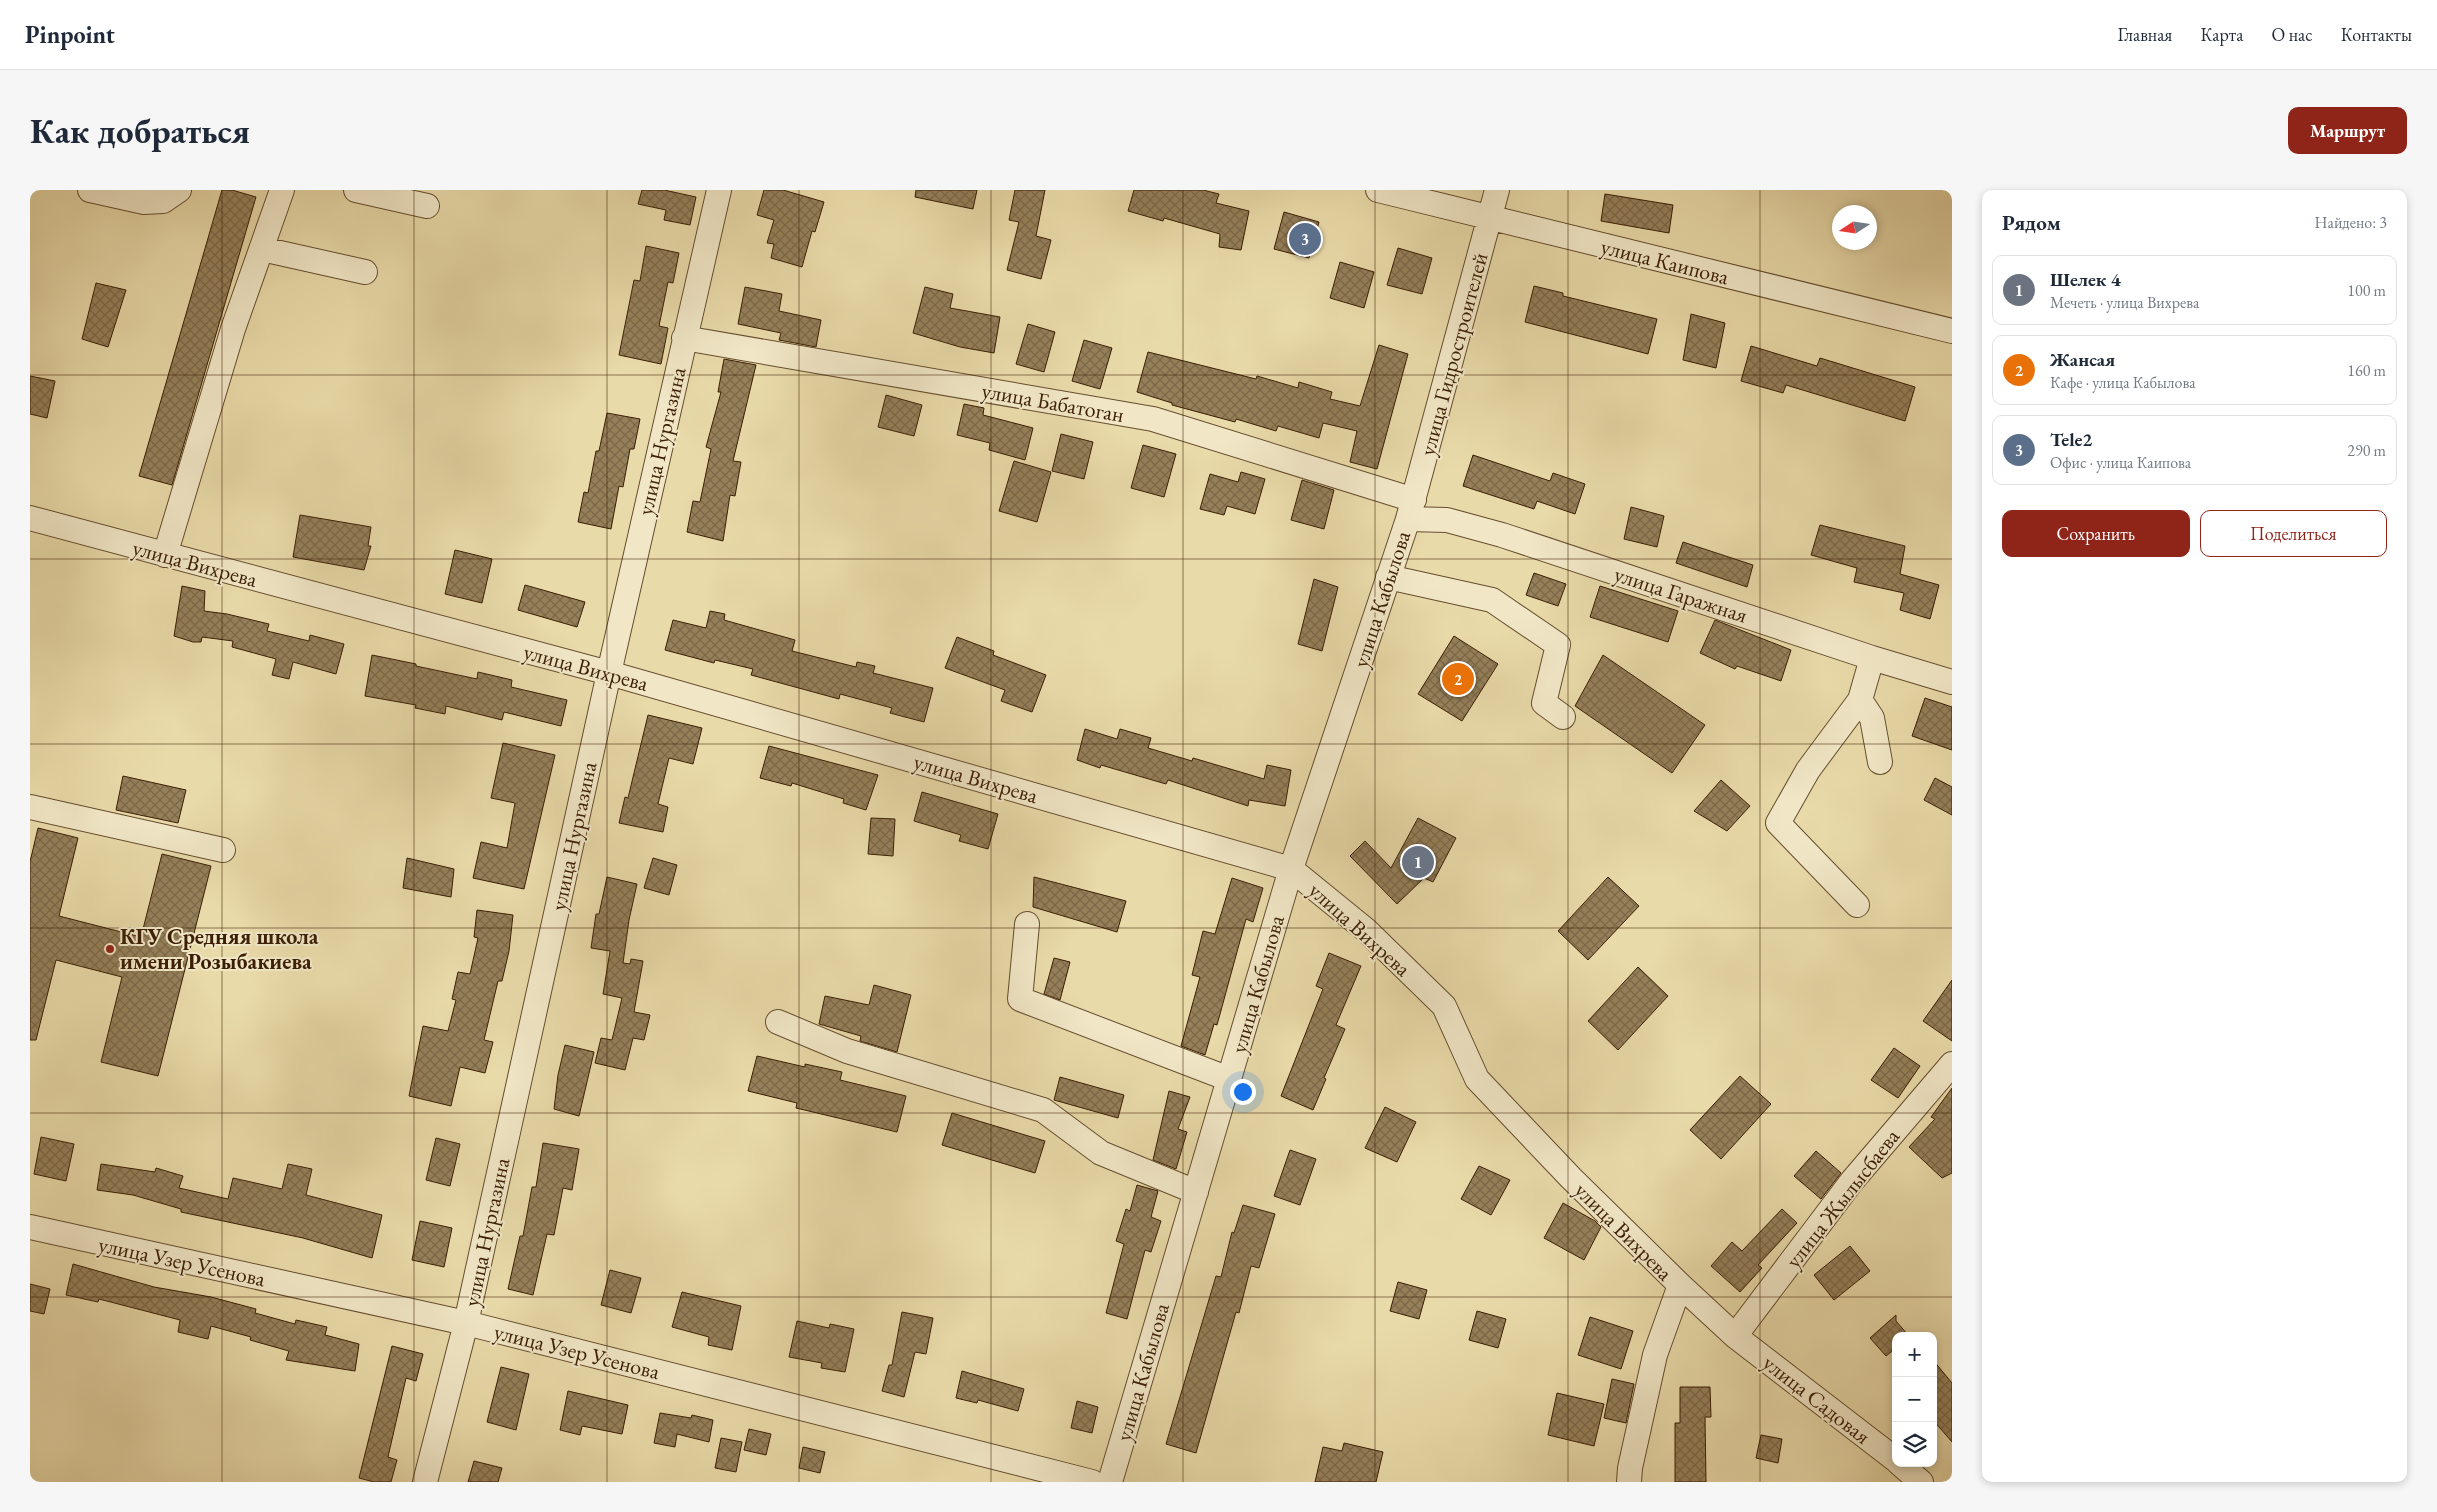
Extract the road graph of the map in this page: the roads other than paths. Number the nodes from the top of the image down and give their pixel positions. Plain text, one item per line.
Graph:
1 (90, 190) edge
2 (179, 190) edge
3 (282, 190) edge
4 (356, 190) edge
5 (719, 190) edge
6 (1378, 190) edge
7 (1497, 190) edge
8 (427, 206) dead end
9 (1489, 218) junction
10 (262, 249) junction
11 (365, 272) dead end
12 (1952, 331) edge
13 (684, 338) junction
14 (1411, 509) junction
15 (30, 518) edge
16 (165, 555) junction
17 (1388, 577) junction
18 (1872, 658) junction
19 (608, 672) junction
20 (1952, 682) edge
21 (1860, 700) junction
22 (1563, 718) dead end
23 (1880, 762) dead end
24 (30, 807) edge
25 (223, 850) dead end
26 (1291, 869) junction
27 (1858, 905) dead end
28 (1027, 924) dead end
29 (778, 1022) dead end
30 (1952, 1064) edge
31 (1229, 1078) junction
32 (1196, 1192) junction
33 (30, 1227) edge
34 (1680, 1286) junction
35 (466, 1323) junction
36 (1737, 1337) junction
37 (1892, 1457) edge
38 (1904, 1467) edge
39 (425, 1482) edge
40 (1092, 1482) edge
41 (1110, 1482) edge
42 (1629, 1482) edge
43 (1921, 1482) edge

1 - 2 street
3 - 10 street
4 - 8 street
5 - 13 street, улица Нургазина
6 - 9 street, улица Каипова
7 - 9 street, улица Гидростроителей
9 - 12 street, улица Каипова
9 - 14 street, улица Гидростроителей
10 - 11 street
10 - 16 street
13 - 14 street, улица Бабатоган
13 - 19 street, улица Нургазина
14 - 17 street, улица Кабылова
14 - 18 street, улица Гаражная
15 - 16 street, улица Вихрева
16 - 19 street, улица Вихрева
17 - 22 street
17 - 26 street, улица Кабылова
18 - 20 street, улица Гаражная
18 - 21 street
19 - 26 street, улица Вихрева
19 - 35 street, улица Нургазина
21 - 23 street
21 - 27 street
24 - 25 street
26 - 31 street, улица Кабылова
26 - 34 street, улица Вихрева
28 - 31 street
29 - 32 street
30 - 36 street, улица Жылысбаева
31 - 32 street, улица Кабылова
32 - 41 street, улица Кабылова
33 - 35 street, улица Узер Усенова
34 - 36 street, улица Вихрева
34 - 42 street
35 - 39 street, улица Нургазина
35 - 40 street, улица Узер Усенова
36 - 37 street, улица Садовая
38 - 43 street

